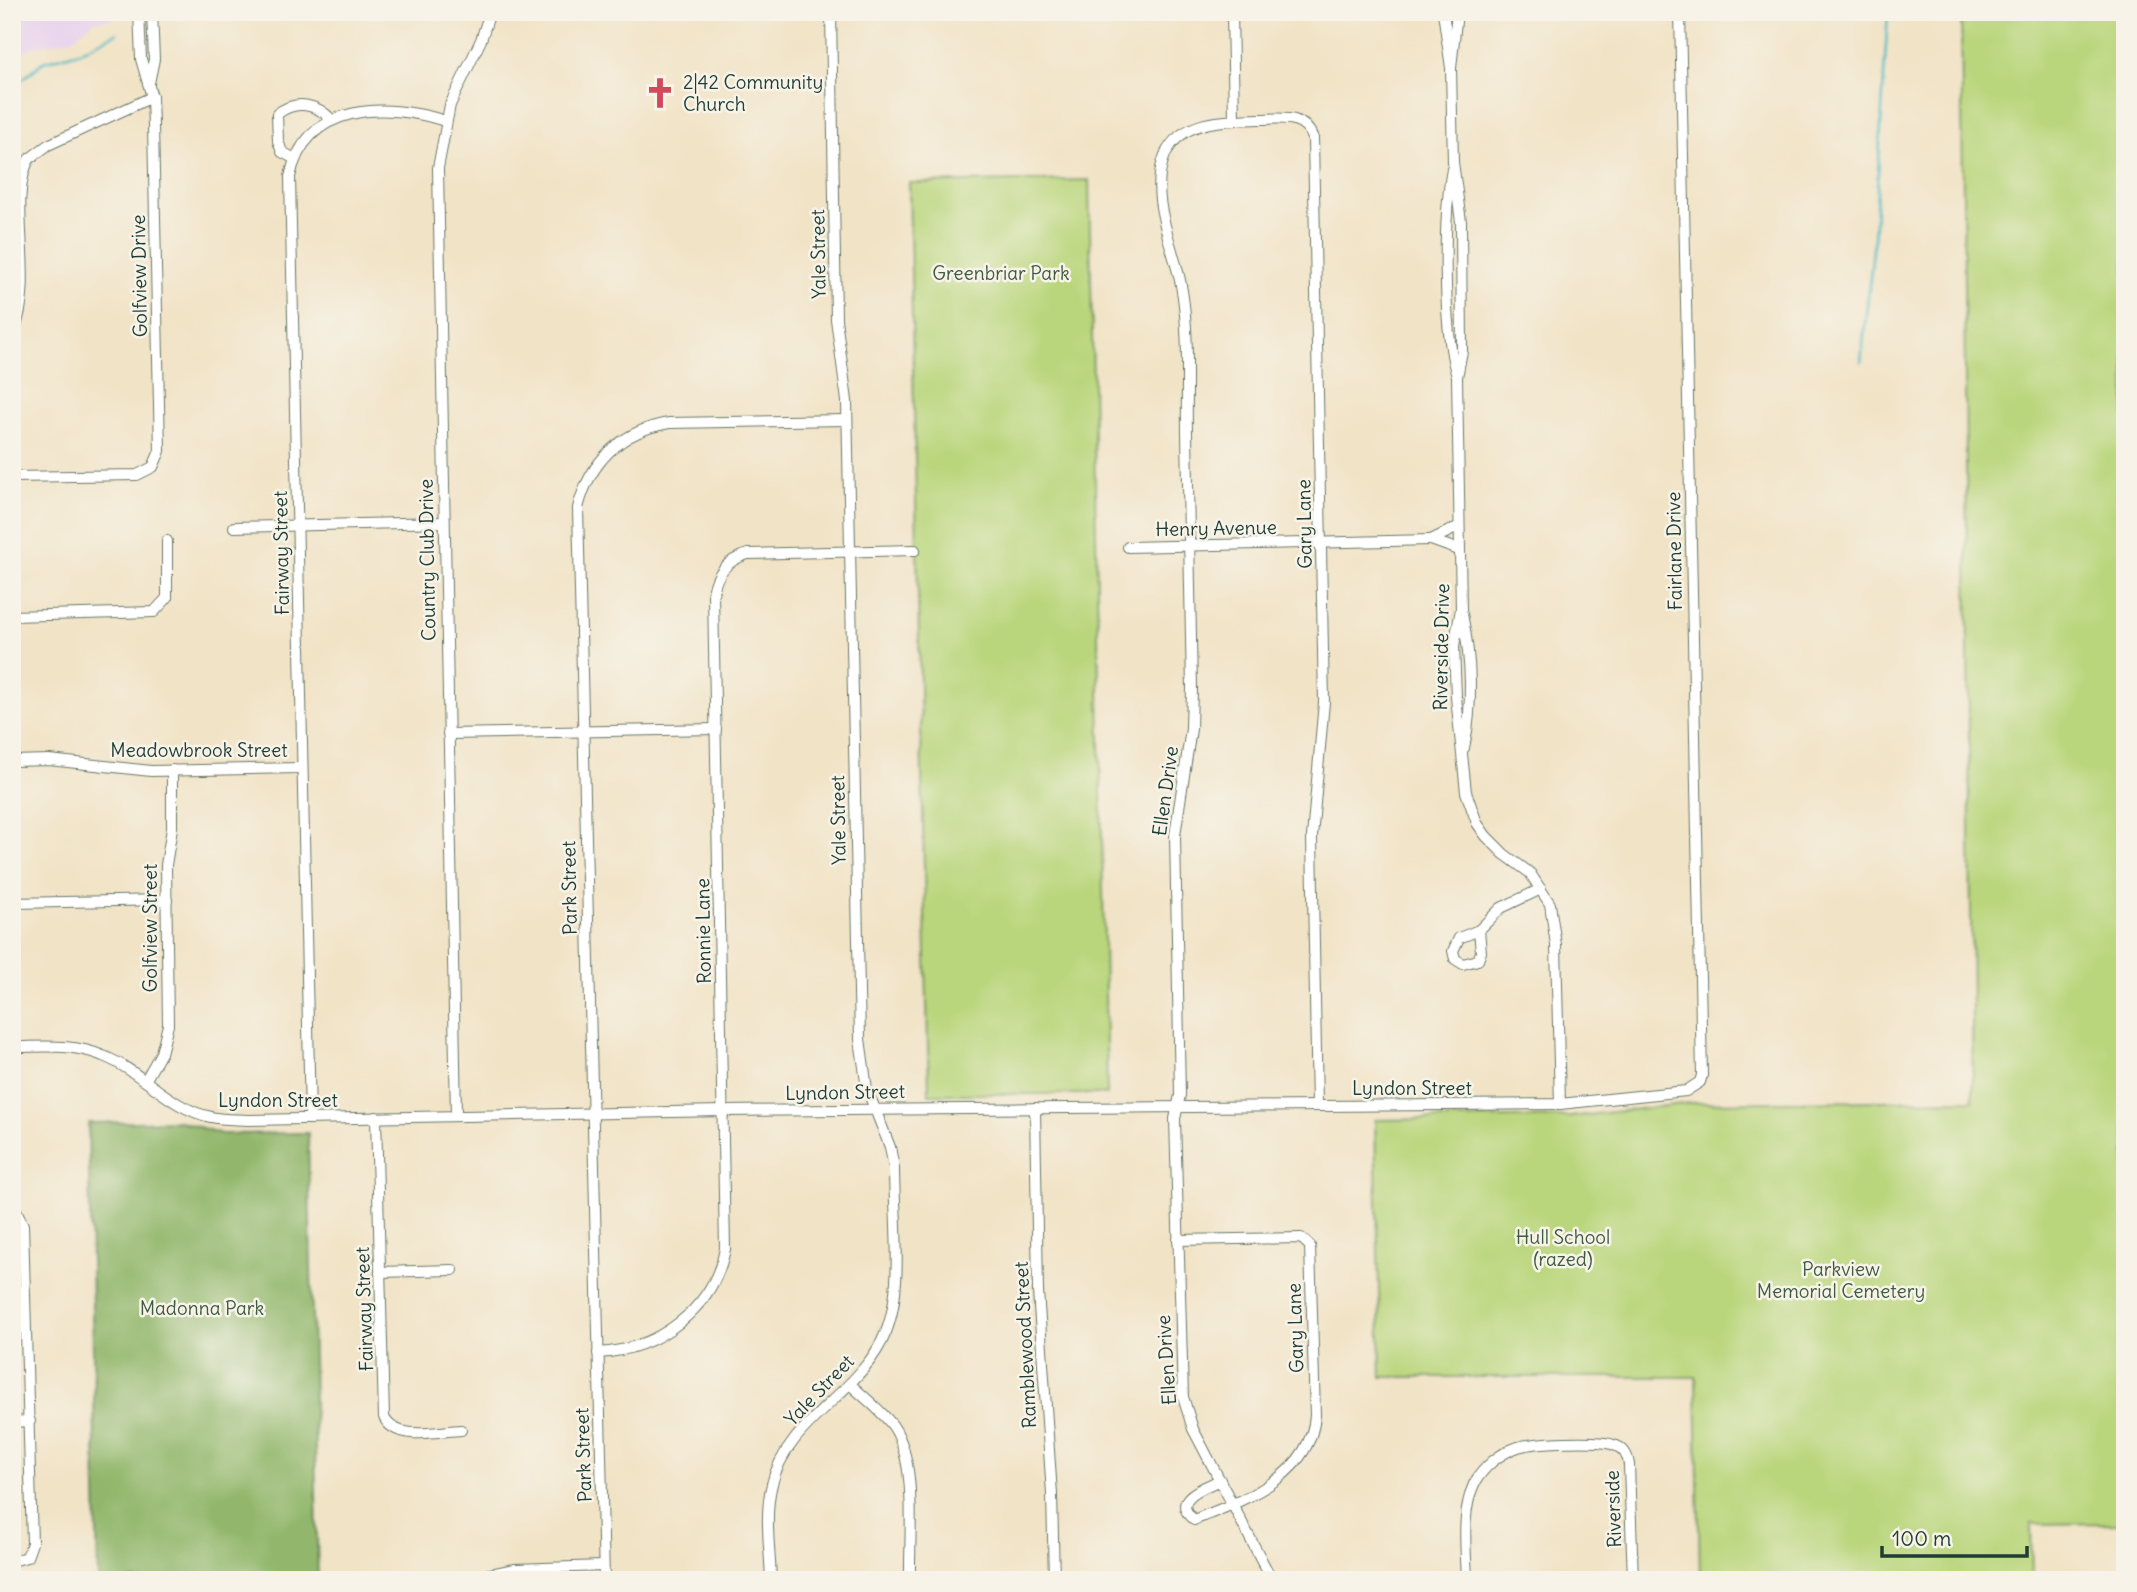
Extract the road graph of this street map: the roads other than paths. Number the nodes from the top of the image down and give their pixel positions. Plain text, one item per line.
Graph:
1 (139, 12) edge
2 (152, 12) edge
3 (490, 12) edge
4 (831, 12) edge
5 (1232, 12) edge
6 (1443, 12) edge
7 (1457, 12) edge
8 (1680, 12) edge
9 (1451, 68) junction
10 (149, 83) junction
11 (152, 97) junction
12 (332, 120) junction
13 (1234, 120) junction
14 (445, 121) junction
15 (295, 159) junction
16 (17, 199) edge
17 (14, 331) dead end
18 (847, 420) junction
19 (12, 477) edge
20 (444, 522) junction
21 (298, 524) junction
22 (234, 527) dead end
23 (1458, 527) junction
24 (1431, 540) junction
25 (167, 541) dead end
26 (1322, 544) junction
27 (1189, 545) junction
28 (1128, 547) dead end
29 (915, 550) dead end
30 (1459, 550) junction
31 (850, 551) junction
32 (12, 616) edge
33 (716, 729) junction
34 (583, 731) junction
35 (448, 734) junction
36 (12, 761) edge
37 (302, 768) junction
38 (172, 770) junction
39 (1541, 889) junction
40 (167, 901) junction
41 (12, 903) edge
42 (1479, 930) dead end
43 (12, 1047) edge
44 (145, 1081) junction
45 (1695, 1087) joint
46 (1560, 1104) junction
47 (1317, 1105) junction
48 (1176, 1107) junction
49 (1035, 1108) junction
50 (873, 1109) junction
51 (724, 1111) junction
52 (592, 1113) junction
53 (456, 1116) junction
54 (376, 1117) junction
55 (310, 1119) junction
56 (13, 1202) edge
57 (1178, 1240) junction
58 (453, 1270) dead end
59 (380, 1272) junction
60 (598, 1353) junction
61 (851, 1385) junction
62 (30, 1421) junction
63 (12, 1422) edge
64 (461, 1430) dead end
65 (1220, 1480) junction
66 (1232, 1505) junction
67 (12, 1561) edge
68 (603, 1566) junction
69 (461, 1580) edge
70 (604, 1580) edge
71 (771, 1580) edge
72 (911, 1580) edge
73 (1054, 1580) edge
74 (1272, 1580) edge
75 (1467, 1580) edge
76 (1633, 1580) edge

1 - 10 street, Golfview Drive
2 - 10 street, Golfview Drive
3 - 14 street, Country Club Drive
4 - 18 street, Yale Street
5 - 13 street
6 - 9 street, Riverside Drive
7 - 9 street, Riverside Drive
8 - 45 street, Fairlane Drive
9 - 23 street, Riverside Drive
10 - 11 street, Golfview Drive
11 - 16 street
11 - 19 street, Golfview Drive
12 - 14 street, Fairway Street
12 - 15 street, Fairway Street
12 - 15 street
13 - 26 street, Gary Lane
13 - 27 street, Ellen Drive
14 - 20 street, Country Club Drive
15 - 21 street, Fairway Street
16 - 17 street
18 - 31 street, Yale Street
18 - 34 street, Park Street
20 - 21 street
20 - 35 street, Country Club Drive
21 - 22 street
21 - 37 street, Fairway Street
23 - 24 street, Henry Avenue
23 - 30 street, Riverside Drive
24 - 26 street, Henry Avenue
24 - 30 street, Henry Avenue
25 - 32 street
26 - 27 street, Henry Avenue
26 - 47 street, Gary Lane
27 - 28 street, Henry Avenue
27 - 48 street, Ellen Drive
29 - 31 street
30 - 39 street, Riverside Drive
31 - 33 street, Ronnie Lane
31 - 50 street, Yale Street
33 - 34 street
33 - 51 street, Ronnie Lane
34 - 35 street
34 - 52 street, Park Street
35 - 53 street, Country Club Drive
36 - 38 street, Meadowbrook Street
37 - 38 street, Meadowbrook Street
37 - 55 street, Fairway Street
38 - 40 street, Golfview Street
39 - 42 street
39 - 46 street, Riverside Drive
40 - 41 street
40 - 44 street, Golfview Street
43 - 44 street, Lyndon Street
44 - 55 street, Lyndon Street
45 - 46 street, Lyndon Street
46 - 47 street, Lyndon Street
47 - 48 street, Lyndon Street
48 - 49 street, Lyndon Street
48 - 57 street, Ellen Drive
49 - 50 street, Lyndon Street
49 - 73 street, Ramblewood Street
50 - 51 street, Lyndon Street
50 - 61 street, Yale Street
51 - 52 street, Lyndon Street
51 - 60 street, Ronnie Lane
52 - 53 street, Lyndon Street
52 - 60 street, Park Street
53 - 54 street, Lyndon Street
54 - 55 street, Lyndon Street
54 - 59 street, Fairway Street
56 - 62 street
57 - 65 street, Ellen Drive
57 - 66 street, Gary Lane
58 - 59 street
59 - 64 street, Fairway Street
60 - 68 street, Park Street
61 - 71 street, Yale Street
61 - 72 street
62 - 63 street
62 - 67 street
65 - 66 street, Ellen Drive
65 - 66 street
66 - 74 street, Ellen Drive
68 - 69 street
68 - 70 street, Park Street
75 - 76 street, Riverside

